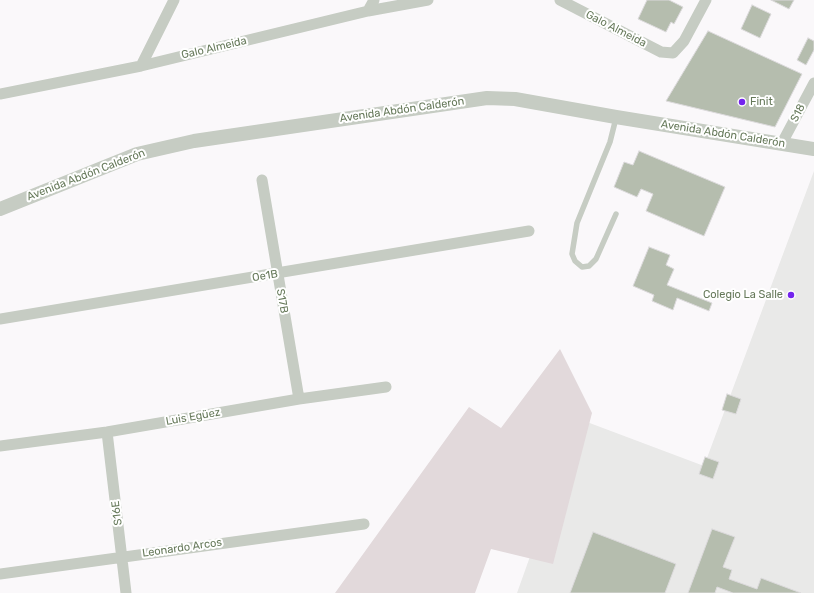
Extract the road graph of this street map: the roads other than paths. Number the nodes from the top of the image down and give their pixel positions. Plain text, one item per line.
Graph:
1 (174, 0) edge
2 (374, 0) edge
3 (428, 0) edge
4 (560, 0) edge
5 (706, 0) edge
6 (368, 11) junction
7 (141, 66) junction
8 (814, 83) edge
9 (0, 94) edge
10 (616, 117) junction
11 (782, 143) junction
12 (814, 149) edge
13 (262, 180) dead end
14 (0, 209) edge
15 (616, 214) dead end
16 (529, 231) dead end
17 (278, 274) junction
18 (0, 319) edge
19 (386, 387) dead end
20 (299, 399) junction
21 (107, 432) junction
22 (0, 446) edge
23 (364, 524) dead end
24 (122, 556) junction
25 (0, 574) edge
26 (126, 593) edge

1 - 7 street
2 - 6 street
3 - 6 street, Galo Almeida
4 - 5 street, Galo Almeida
6 - 7 street, Galo Almeida
7 - 9 street, Galo Almeida
8 - 11 street, S18
10 - 11 street, Avenida Abdón Calderón
10 - 14 street, Avenida Abdón Calderón
10 - 15 lane
11 - 12 street, Avenida Abdón Calderón
13 - 17 street, S17B
16 - 17 street, Oe1B
17 - 18 street, Oe1B
17 - 20 street, S17B
19 - 20 street, Luis Egüez
20 - 21 street, Luis Egüez
21 - 22 street, Luis Egüez
21 - 24 street, S16E
23 - 24 street, Leonardo Arcos
24 - 25 street, Leonardo Arcos
24 - 26 street, S16E

